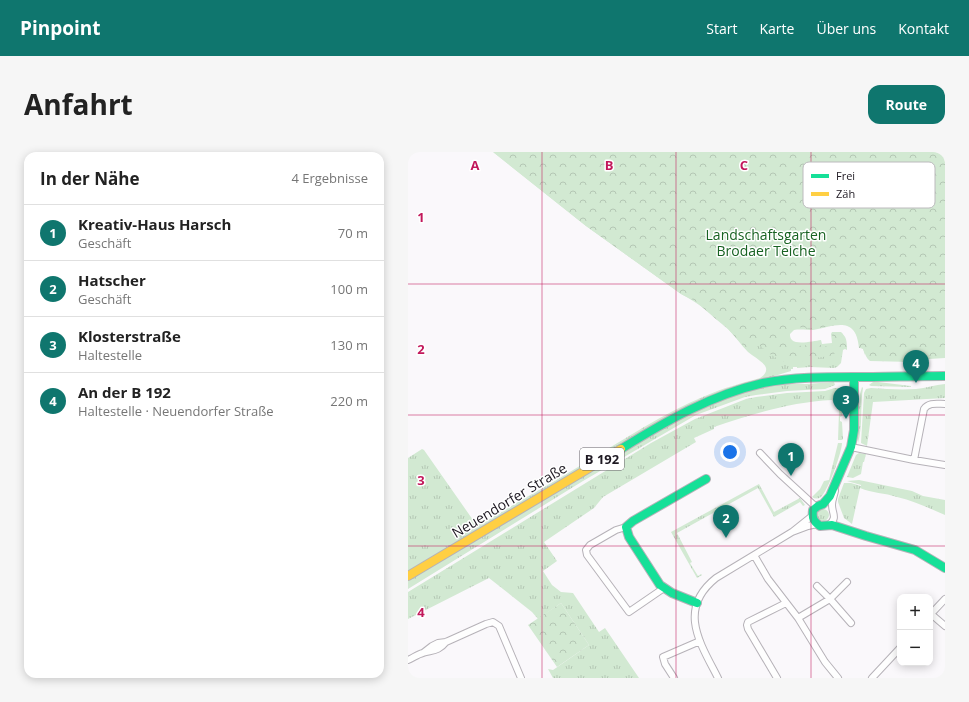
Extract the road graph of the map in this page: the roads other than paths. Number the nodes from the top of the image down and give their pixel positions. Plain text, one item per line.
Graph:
1 (945, 376) edge
2 (854, 377) junction
3 (945, 404) edge
4 (851, 447) junction
5 (760, 453) dead end
6 (914, 460) junction
7 (945, 464) edge
8 (838, 478) junction
9 (706, 479) dead end
10 (819, 506) junction
11 (832, 509) junction
12 (812, 516) junction
13 (834, 518) junction
14 (817, 524) junction
15 (829, 524) junction
16 (626, 527) junction
17 (792, 532) junction
18 (854, 532) junction
19 (754, 555) junction
20 (945, 568) edge
21 (408, 576) edge
22 (847, 582) dead end
23 (817, 586) dead end
24 (664, 588) junction
25 (945, 599) edge
26 (830, 600) junction
27 (786, 602) junction
28 (697, 603) junction
29 (933, 612) edge
30 (933, 617) edge
31 (798, 618) junction
32 (851, 623) dead end
33 (945, 626) edge
34 (700, 641) junction
35 (897, 651) edge
36 (408, 660) edge
37 (521, 678) edge
38 (674, 678) edge
39 (718, 678) edge
40 (777, 678) edge
41 (838, 678) edge
42 (872, 678) edge

1 - 2 main road, Neuendorfer Straße / B 192
2 - 4 main road
2 - 21 main road, Neuendorfer Straße / B 192
3 - 6 street
4 - 6 street
4 - 8 main road
5 - 10 street
6 - 7 street
8 - 10 main road
8 - 11 street
9 - 16 main road
10 - 11 street
10 - 12 main road
11 - 13 street
12 - 14 main road
12 - 17 street
13 - 15 street
13 - 18 street
14 - 15 main road
14 - 17 street
15 - 18 main road
16 - 24 main road
16 - 24 street
17 - 19 street
18 - 20 main road
19 - 27 street
19 - 28 street
22 - 26 street
23 - 26 street
24 - 28 main road
25 - 29 street
26 - 31 street
26 - 32 street
27 - 31 street
27 - 40 street
28 - 34 street
30 - 33 street
31 - 41 street
34 - 38 street
34 - 39 street
35 - 42 street
36 - 37 street

